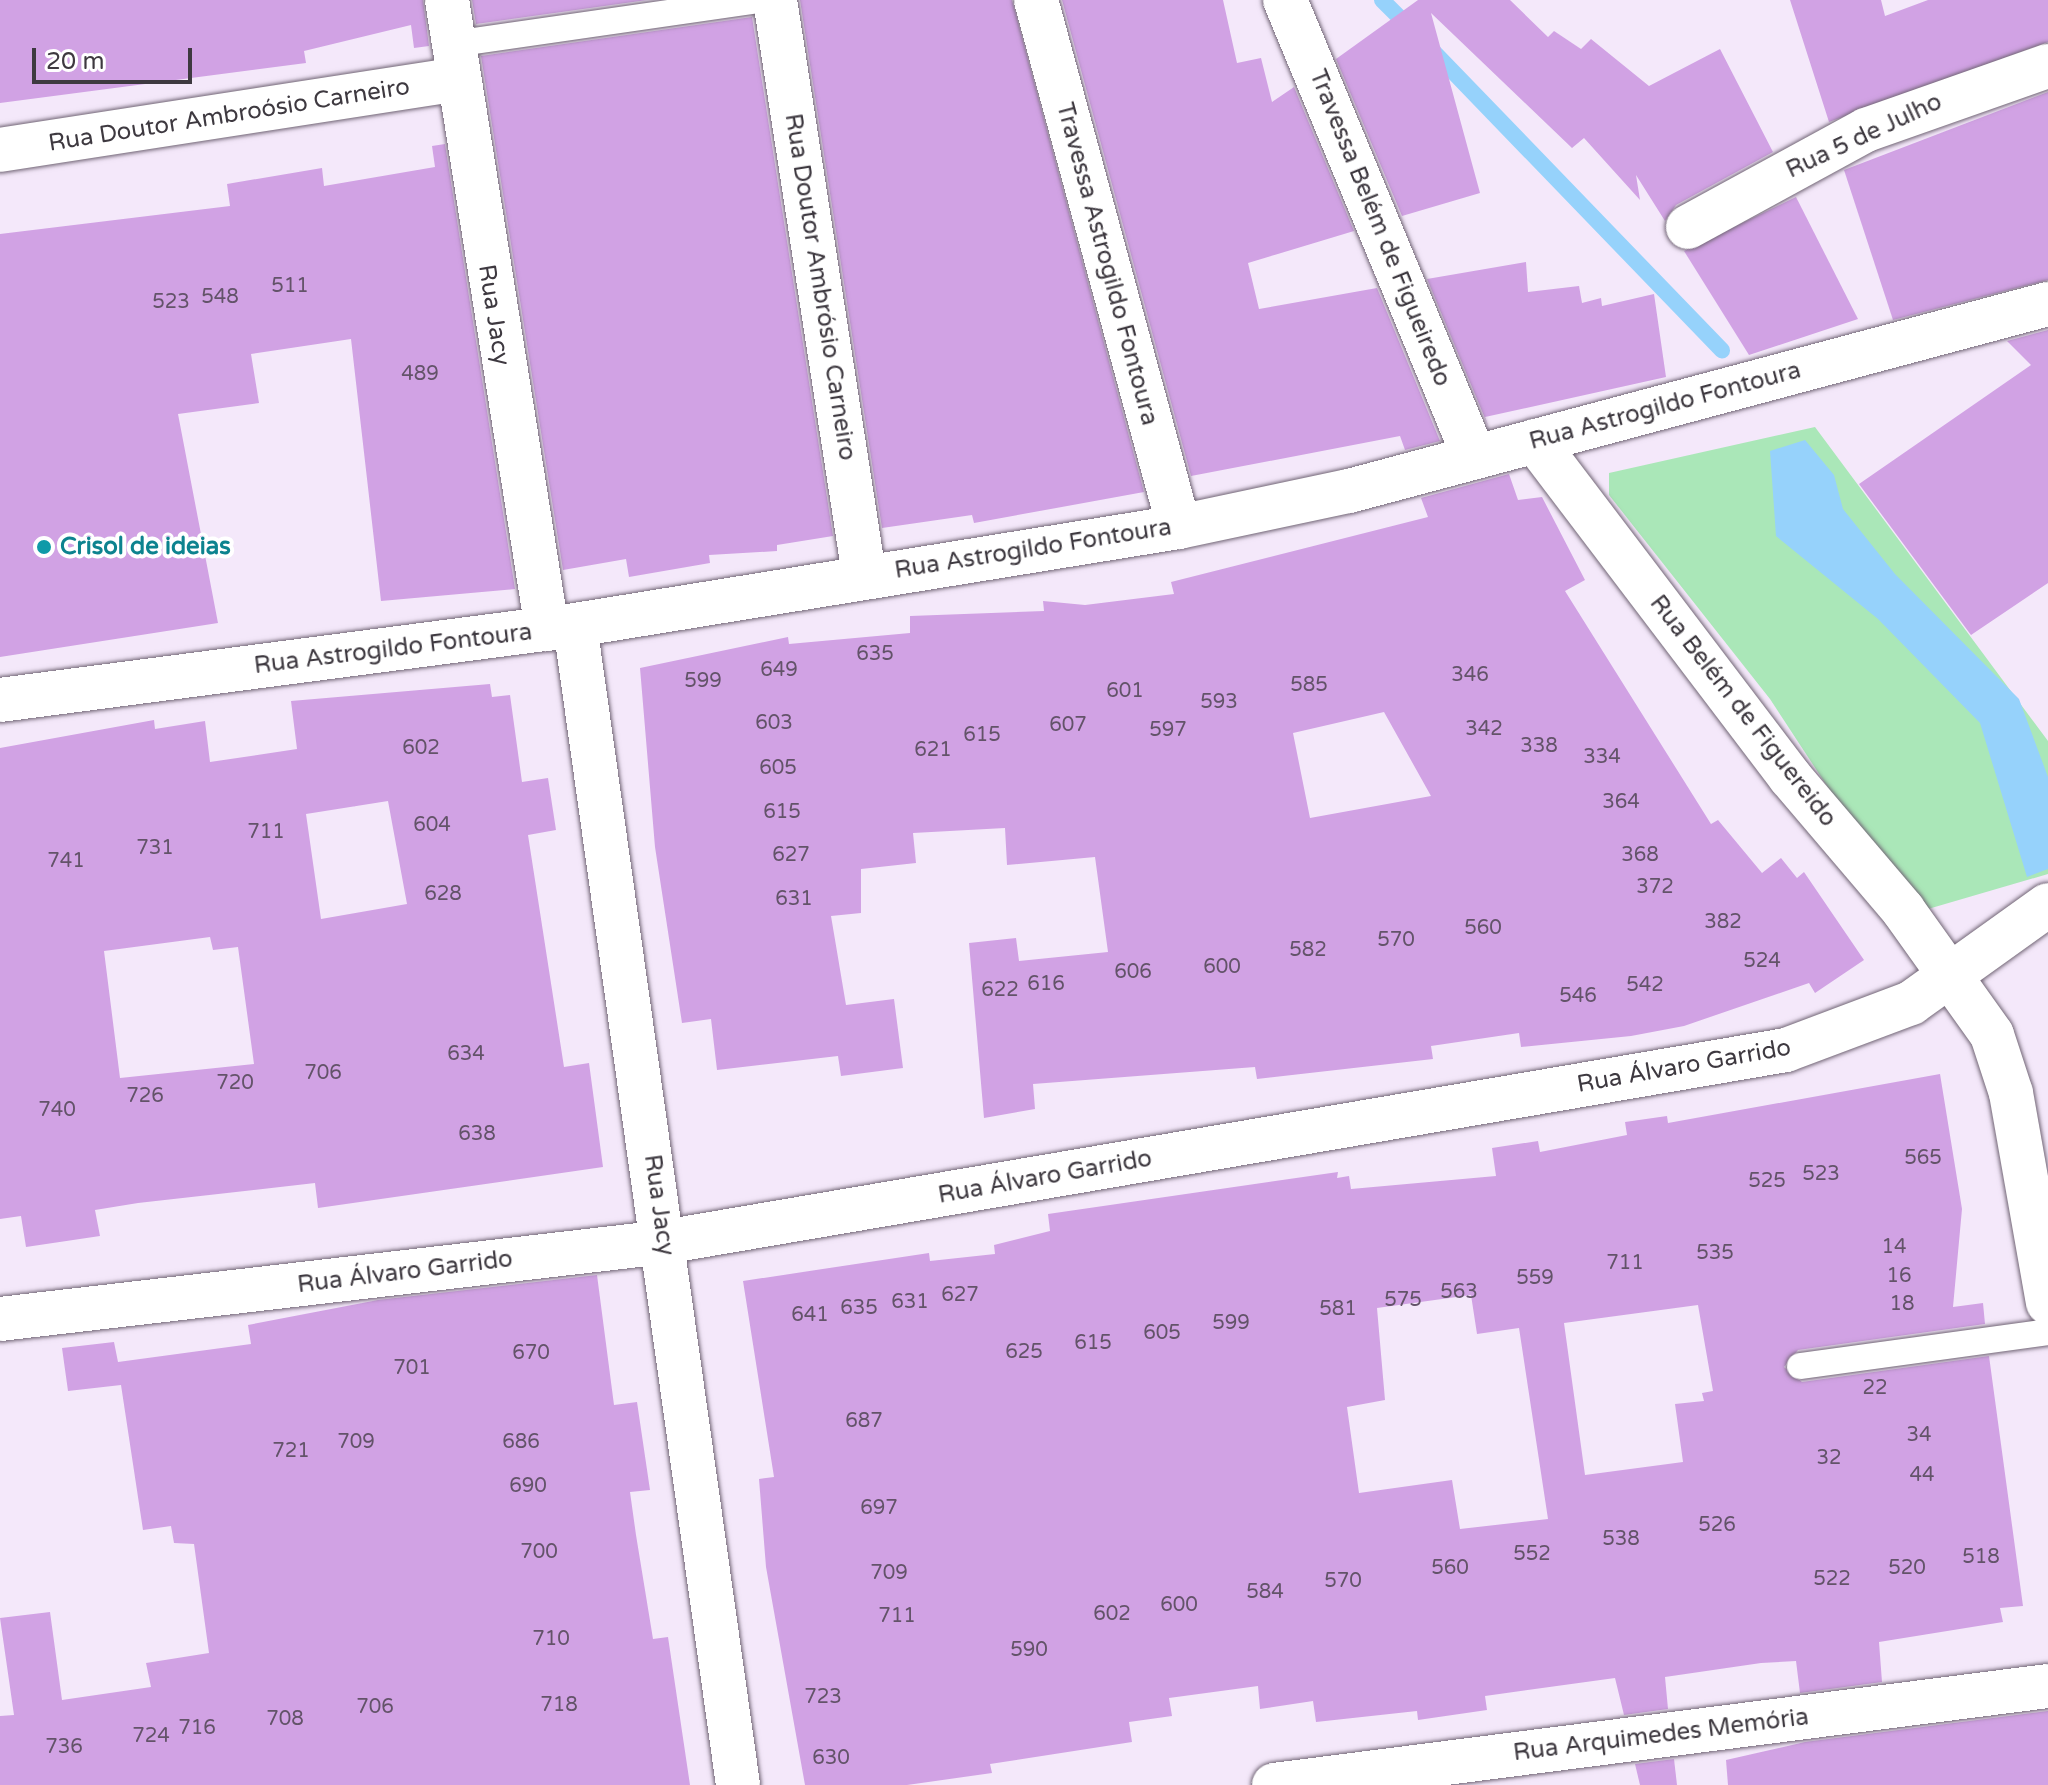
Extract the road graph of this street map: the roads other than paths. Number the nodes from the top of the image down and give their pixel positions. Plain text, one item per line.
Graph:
1 (447, 0) edge
2 (759, 0) edge
3 (775, 0) edge
4 (1036, 0) edge
5 (1285, 0) edge
6 (455, 61) junction
7 (2048, 66) edge
8 (0, 150) edge
9 (1688, 227) dead end
10 (2048, 304) edge
11 (1535, 441) junction
12 (1474, 457) junction
13 (1179, 527) junction
14 (864, 574) junction
15 (561, 627) junction
16 (0, 700) edge
17 (2048, 905) edge
18 (1953, 979) junction
19 (664, 1242) junction
20 (2048, 1303) edge
21 (0, 1319) edge
22 (2048, 1332) edge
23 (1800, 1366) dead end
24 (2048, 1686) edge
25 (738, 1785) edge
26 (1274, 1785) edge

1 - 6 street, Rua Jacy
2 - 6 lane
3 - 14 street, Rua Doutor Ambrósio Carneiro
4 - 13 street, Travessa Astrogildo Fontoura
5 - 12 street, Travessa Belém de Figueiredo
6 - 8 street, Rua Doutor Ambroósio Carneiro
6 - 15 street, Rua Jacy
7 - 9 street, Rua 5 de Julho
10 - 11 street, Rua Astrogildo Fontoura
11 - 12 street, Rua Astrogildo Fontoura
11 - 18 street, Rua Belém de Figuereido
12 - 13 street, Rua Astrogildo Fontoura
13 - 14 street, Rua Astrogildo Fontoura
14 - 15 street, Rua Astrogildo Fontoura
15 - 16 street, Rua Astrogildo Fontoura
15 - 19 street, Rua Jacy
17 - 18 street, Rua Álvaro Garrido
18 - 19 street, Rua Álvaro Garrido
18 - 20 street, Rua Belém de Figuereido
19 - 21 street, Rua Álvaro Garrido
19 - 25 street, Rua Jacy
22 - 23 lane
24 - 26 street, Rua Arquimedes Memória

